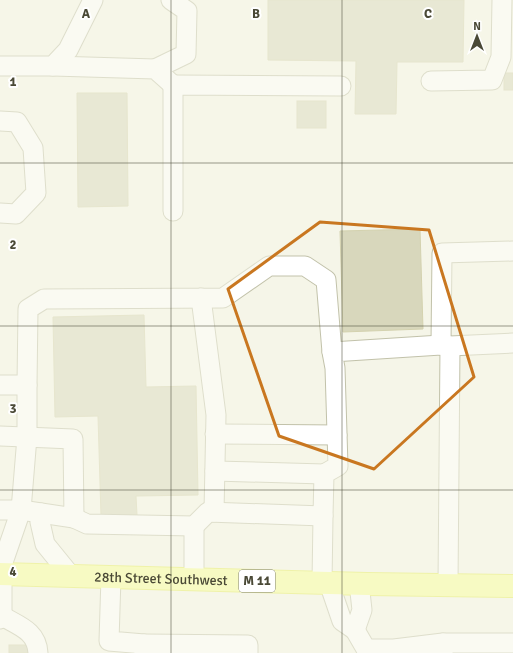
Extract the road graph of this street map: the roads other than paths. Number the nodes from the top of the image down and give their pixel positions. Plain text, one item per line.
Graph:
1 (92, 0) edge
2 (171, 0) edge
3 (502, 0) edge
4 (0, 66) edge
5 (53, 66) junction
6 (155, 68) junction
7 (431, 81) dead end
8 (173, 85) junction
9 (341, 86) dead end
10 (0, 121) edge
11 (173, 211) dead end
12 (0, 213) edge
13 (513, 251) edge
14 (201, 298) junction
15 (513, 343) edge
16 (445, 346) junction
17 (332, 352) junction
18 (0, 384) edge
19 (27, 385) junction
20 (215, 434) junction
21 (337, 435) junction
22 (0, 436) edge
23 (27, 437) junction
24 (215, 471) junction
25 (324, 474) junction
26 (0, 510) edge
27 (21, 510) junction
28 (214, 512) junction
29 (41, 513) junction
30 (324, 516) junction
31 (74, 518) junction
32 (194, 526) junction
33 (1, 573) edge
34 (71, 576) junction
35 (111, 577) junction
36 (194, 579) junction
37 (326, 583) junction
38 (358, 583) junction
39 (448, 585) junction
40 (513, 586) edge
41 (1, 617) edge
42 (356, 630) junction
43 (513, 643) edge
44 (144, 648) edge
45 (443, 648) edge
46 (394, 651) edge
47 (38, 653) edge
48 (248, 653) edge

1 - 5 lane
2 - 6 lane
3 - 7 lane
4 - 5 lane
5 - 6 lane
6 - 8 lane
8 - 9 lane
8 - 11 lane
10 - 12 lane
13 - 16 lane
14 - 17 lane
14 - 19 lane
14 - 20 lane
15 - 16 lane
16 - 17 lane
16 - 39 lane
17 - 21 lane
18 - 19 lane
19 - 23 lane
20 - 21 lane
20 - 24 lane
21 - 25 lane
22 - 23 lane
23 - 27 lane
23 - 31 lane
24 - 25 lane
24 - 28 lane
25 - 30 lane
26 - 27 lane
27 - 29 lane
27 - 33 lane
28 - 30 lane
28 - 32 lane
29 - 31 lane
29 - 34 lane
30 - 37 lane
31 - 32 lane
32 - 36 lane
33 - 34 main road, 28th Street Southwest / M 11
33 - 41 lane
34 - 35 main road, 28th Street Southwest / M 11
35 - 36 main road, 28th Street Southwest / M 11
35 - 44 lane
36 - 37 main road, 28th Street Southwest / M 11
37 - 38 main road, 28th Street Southwest / M 11
37 - 42 lane
38 - 39 main road, 28th Street Southwest / M 11
38 - 42 lane
39 - 40 main road, 28th Street Southwest / M 11
41 - 47 lane
42 - 46 lane
43 - 45 lane
44 - 48 lane
45 - 46 lane

